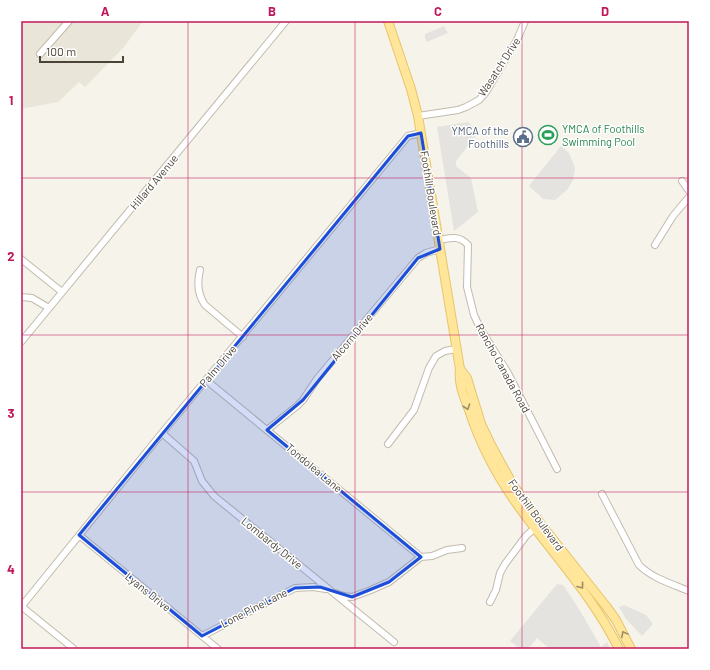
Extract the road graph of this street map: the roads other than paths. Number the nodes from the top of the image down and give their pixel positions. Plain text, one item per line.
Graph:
1 (69, 21) edge
2 (286, 21) edge
3 (388, 21) edge
4 (525, 21) edge
5 (40, 54) dead end
6 (418, 116) junction
7 (421, 133) junction
8 (682, 181) dead end
9 (689, 191) edge
10 (689, 197) edge
11 (439, 240) junction
12 (655, 244) dead end
13 (440, 249) junction
14 (21, 259) edge
15 (200, 270) dead end
16 (62, 292) junction
17 (21, 297) edge
18 (49, 308) junction
19 (243, 337) junction
20 (21, 342) edge
21 (456, 349) junction
22 (206, 380) junction
23 (267, 430) junction
24 (162, 433) junction
25 (388, 444) dead end
26 (557, 470) dead end
27 (602, 494) dead end
28 (537, 525) junction
29 (79, 535) junction
30 (462, 548) dead end
31 (421, 557) junction
32 (575, 572) junction
33 (329, 590) junction
34 (689, 591) edge
35 (490, 602) dead end
36 (21, 606) edge
37 (202, 636) junction
38 (394, 642) dead end
39 (74, 649) edge
40 (218, 649) edge
41 (619, 649) edge
42 (631, 649) edge

1 - 5 street
2 - 16 street, Hillard Avenue
3 - 6 main road, Foothill Boulevard
4 - 6 street, Wasatch Drive
6 - 7 main road, Foothill Boulevard
7 - 11 main road, Foothill Boulevard
7 - 19 street, Palm Drive
8 - 9 street
10 - 12 street
11 - 13 main road, Foothill Boulevard
11 - 26 street, Rancho Canada Road
13 - 21 main road, Foothill Boulevard
13 - 23 street, Alcorn Drive
14 - 16 street
15 - 19 street
16 - 18 street, Hillard Avenue
17 - 18 street
18 - 20 street, Hillard Avenue
19 - 22 street, Palm Drive
21 - 25 street
21 - 28 main road, Foothill Boulevard
22 - 23 street, Tondolea Lane
22 - 24 street, Palm Drive
23 - 31 street, Tondolea Lane
24 - 29 street, Palm Drive
24 - 33 street, Lombardy Drive
27 - 34 street
28 - 32 main road, Foothill Boulevard
28 - 35 street
29 - 36 street, Palm Drive
29 - 37 street, Lyans Drive
30 - 31 street, Lone Pine Lane
31 - 33 street, Lone Pine Lane
32 -> 41 main road, Foothill Boulevard
42 -> 32 main road, Foothill Boulevard
33 - 37 street, Lone Pine Lane
33 - 38 street, Lombardy Drive
36 - 39 street
37 - 40 street, Lyans Drive

